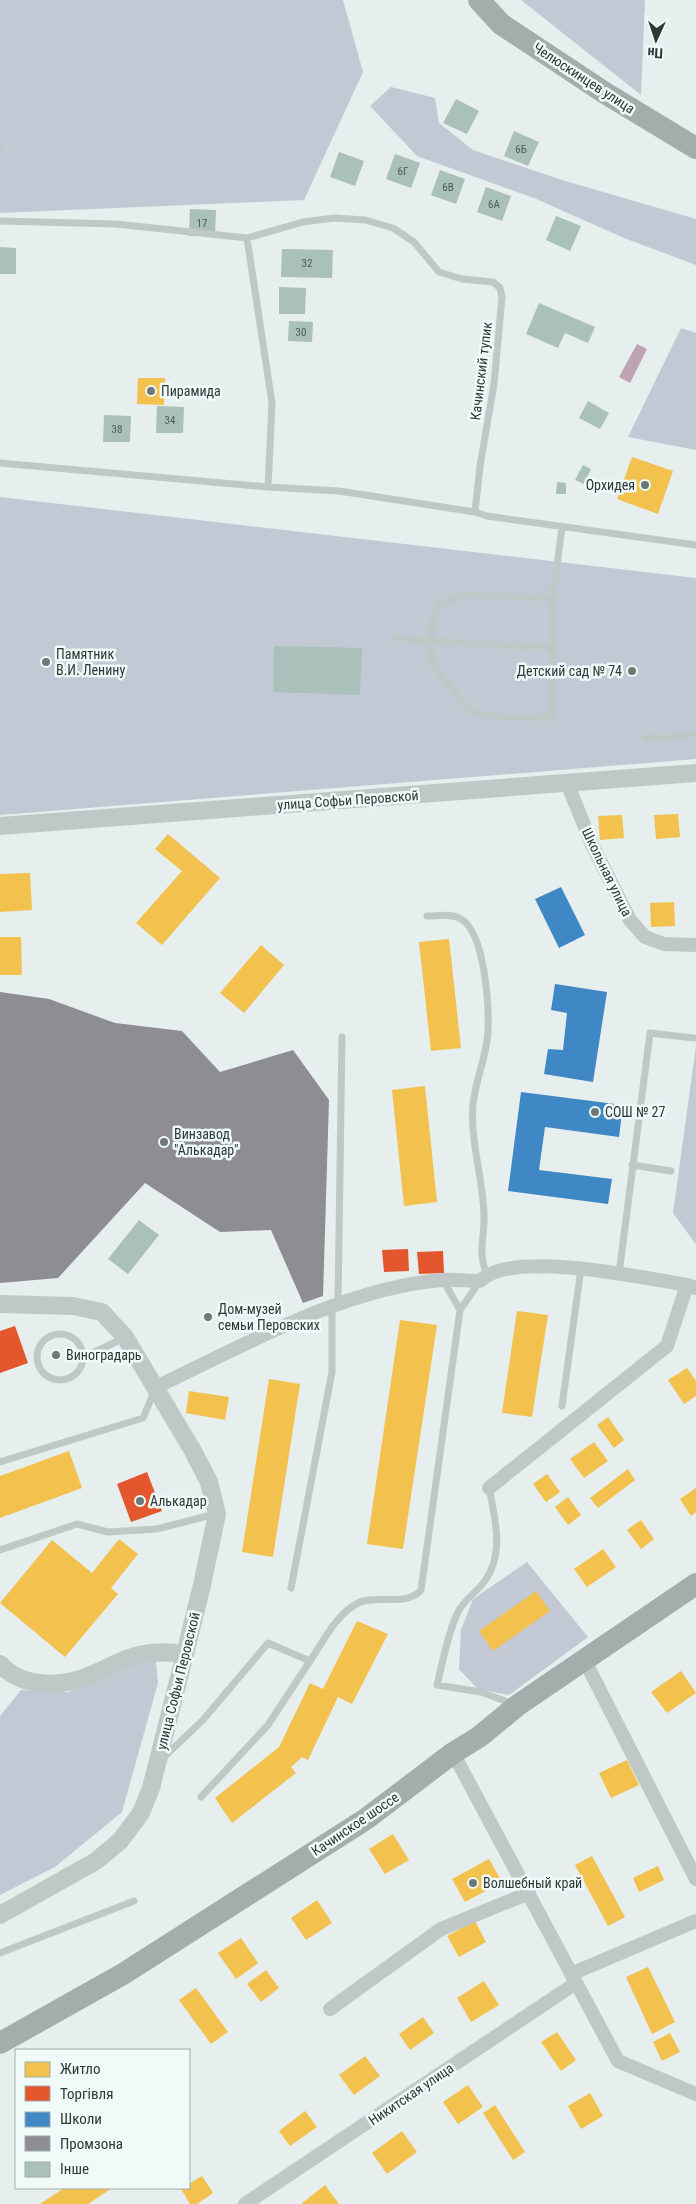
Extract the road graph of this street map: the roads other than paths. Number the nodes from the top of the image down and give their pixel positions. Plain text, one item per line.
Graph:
1 (479, 0) edge
2 (696, 148) edge
3 (0, 221) edge
4 (247, 238) junction
5 (0, 463) edge
6 (268, 487) junction
7 (475, 512) junction
8 (562, 526) junction
9 (696, 545) edge
10 (553, 598) junction
11 (396, 639) dead end
12 (551, 648) junction
13 (696, 735) edge
14 (646, 738) dead end
15 (696, 773) edge
16 (566, 783) junction
17 (0, 826) edge
18 (428, 916) dead end
19 (696, 945) edge
20 (342, 1037) dead end
21 (694, 1038) dead end
22 (632, 1165) junction
23 (671, 1171) dead end
24 (581, 1269) junction
25 (619, 1274) junction
26 (484, 1278) junction
27 (443, 1280) junction
28 (692, 1286) edge
29 (0, 1304) edge
30 (335, 1304) junction
31 (460, 1310) junction
32 (125, 1337) junction
33 (84, 1357) junction
34 (156, 1387) junction
35 (562, 1406) dead end
36 (0, 1462) edge
37 (489, 1488) joint
38 (217, 1514) junction
39 (0, 1550) edge
40 (696, 1584) edge
41 (291, 1588) dead end
42 (185, 1654) junction
43 (310, 1661) junction
44 (584, 1661) junction
45 (10, 1675) edge
46 (518, 1705) junction
47 (453, 1753) junction
48 (157, 1763) junction
49 (201, 1797) dead end
50 (696, 1878) edge
51 (529, 1893) junction
52 (134, 1901) dead end
53 (0, 1915) edge
54 (696, 1921) edge
55 (0, 1953) edge
56 (574, 1978) junction
57 (330, 2009) dead end
58 (0, 2043) edge
59 (696, 2094) edge
60 (245, 2204) edge

1 - 2 main road, Челюскинцев улица
3 - 4 lane
4 - 6 lane
4 - 7 lane, Качинский тупик
5 - 6 lane
6 - 7 lane
7 - 8 lane
8 - 9 lane
8 - 10 lane
10 - 12 lane
10 - 12 lane
11 - 12 lane
13 - 14 lane
15 - 16 street, улица Софьи Перовской
16 - 17 street, улица Софьи Перовской
16 - 19 street, Школьная улица
18 - 26 lane
20 - 30 lane
21 - 22 lane
22 - 23 lane
22 - 25 lane
24 - 25 street
24 - 26 street
24 - 35 lane
25 - 28 street
26 - 27 street
26 - 31 lane
27 - 30 street
27 - 31 lane
28 - 37 street
29 - 32 street, улица Софьи Перовской
30 - 34 street
30 - 41 lane
31 - 43 lane
32 - 33 lane
32 - 34 street, улица Софьи Перовской
33 - 33 lane
34 - 36 lane
34 - 38 street, улица Софьи Перовской
37 - 46 lane
38 - 39 lane
38 - 42 street, улица Софьи Перовской
40 - 44 main road, Качинское шоссе
42 - 45 street
42 - 48 street, улица Софьи Перовской
43 - 48 lane
43 - 49 lane
44 - 46 main road, Качинское шоссе
44 - 50 street
46 - 47 main road, Качинское шоссе
47 - 51 street
47 - 58 main road, Качинское шоссе
48 - 53 street, улица Софьи Перовской
51 - 56 street
51 - 57 street
52 - 55 lane
54 - 56 street, Никитская улица
56 - 59 street
56 - 60 street, Никитская улица

